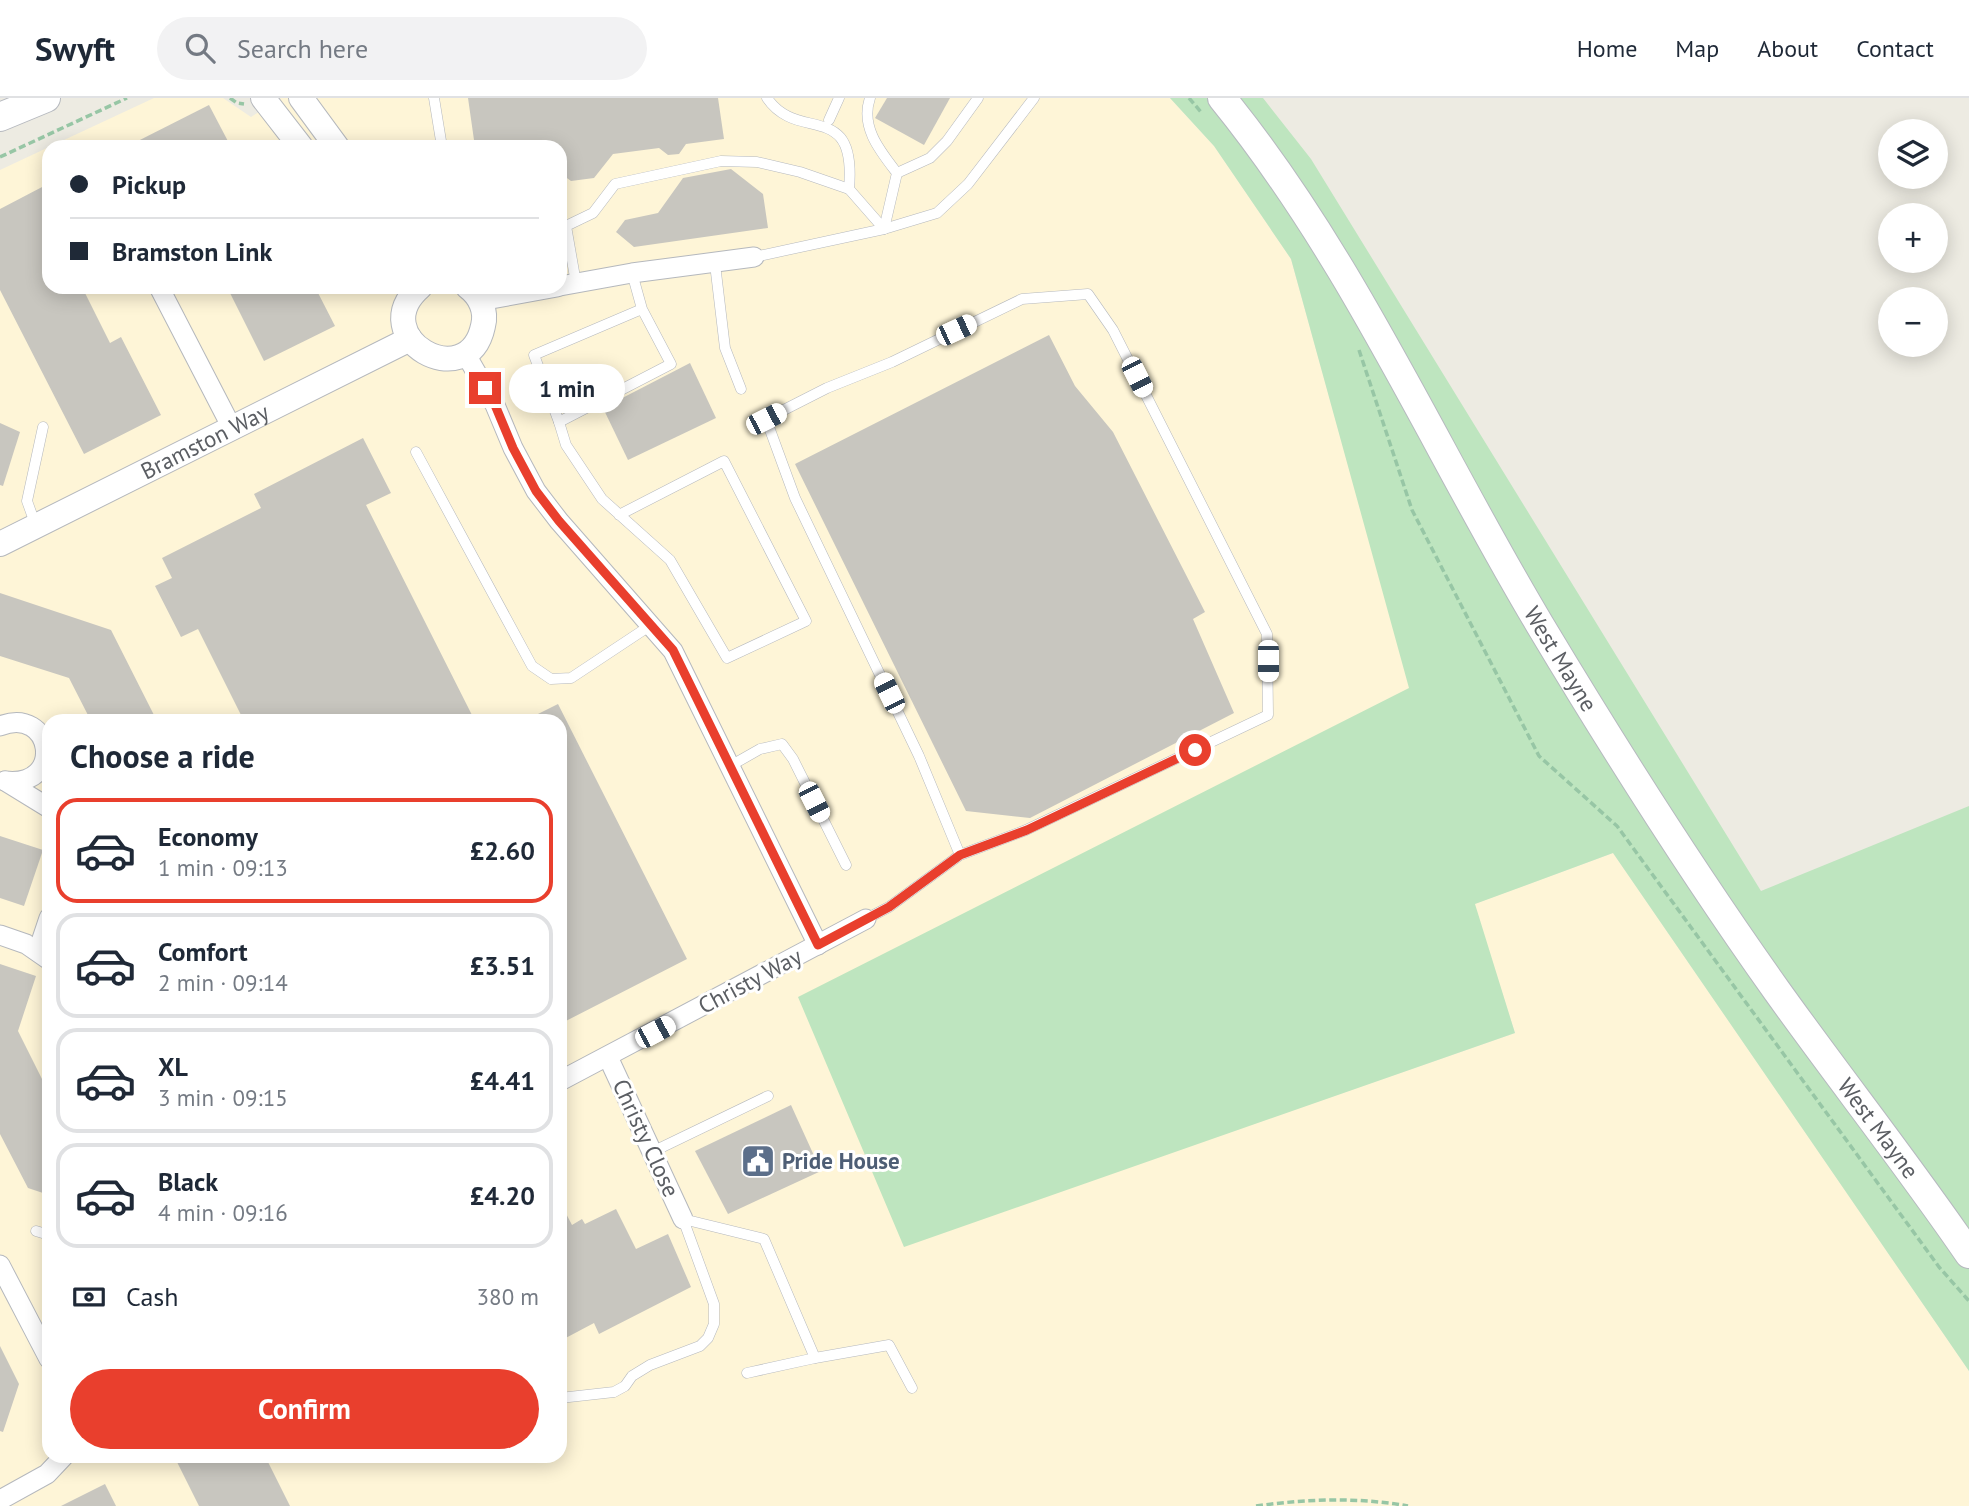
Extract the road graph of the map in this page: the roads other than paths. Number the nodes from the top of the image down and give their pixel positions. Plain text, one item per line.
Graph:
1 (12, 98) edge
2 (46, 98) edge
3 (301, 98) edge
4 (434, 98) edge
5 (766, 98) edge
6 (839, 98) edge
7 (870, 98) edge
8 (978, 98) edge
9 (1034, 98) edge
10 (256, 100) edge
11 (0, 105) edge
12 (1214, 108) edge
13 (0, 117) edge
14 (830, 120) junction
15 (294, 140) edge
16 (332, 140) edge
17 (441, 140) edge
18 (897, 173) junction
19 (849, 189) junction
20 (567, 223) edge
21 (884, 229) junction
22 (754, 257) joint
23 (715, 264) junction
24 (632, 273) junction
25 (567, 285) edge
26 (163, 294) edge
27 (409, 294) edge
28 (474, 294) edge
29 (642, 309) junction
30 (410, 339) junction
31 (465, 353) junction
32 (741, 389) dead end
33 (559, 422) junction
34 (43, 427) dead end
35 (232, 428) junction
36 (416, 452) dead end
37 (620, 515) junction
38 (36, 526) junction
39 (0, 544) edge
40 (651, 625) junction
41 (0, 726) edge
42 (42, 739) edge
43 (730, 766) junction
44 (42, 768) edge
45 (3, 780) edge
46 (42, 804) edge
47 (960, 855) junction
48 (846, 865) dead end
49 (866, 919) joint
50 (0, 934) edge
51 (818, 945) junction
52 (42, 955) edge
53 (608, 1057) junction
54 (567, 1078) edge
55 (768, 1096) dead end
56 (652, 1152) junction
57 (1931, 1199) junction
58 (683, 1219) junction
59 (36, 1231) dead end
60 (42, 1233) edge
61 (1969, 1239) edge
62 (1969, 1254) edge
63 (0, 1265) edge
64 (42, 1341) edge
65 (814, 1358) junction
66 (747, 1373) dead end
67 (912, 1388) dead end
68 (567, 1397) edge
69 (58, 1463) edge
70 (0, 1500) edge

1 - 11 main road
2 - 13 main road
3 - 16 street
4 - 17 lane
5 - 14 lane
6 - 14 lane
7 - 18 lane
8 - 18 lane
9 - 21 lane
10 - 15 street
12 - 57 main road, West Mayne
14 - 19 lane
18 - 21 lane
19 - 20 lane
19 - 21 lane
21 - 22 lane
22 - 23 street
23 - 24 street
23 - 32 lane
24 - 25 street
24 - 29 lane
26 - 35 street
27 - 30 street
28 - 31 street
29 - 33 lane
29 - 33 lane
30 - 31 street
30 - 35 street, Bramston Way
31 - 40 street
33 - 37 lane
34 - 38 lane
35 - 38 street, Bramston Way
36 - 40 lane
37 - 37 lane
38 - 39 street, Bramston Way
40 - 43 street
41 - 42 street
43 - 48 lane
43 - 51 street
44 - 45 street
45 - 46 street
47 - 47 lane
47 - 49 lane
49 - 51 street, Christy Way
50 - 52 street
51 - 53 street, Christy Way
53 - 54 street, Christy Way
53 - 56 street, Christy Close
55 - 56 lane
56 - 58 street, Christy Close
57 - 61 main road, West Mayne
57 - 62 main road, West Mayne
58 - 65 lane
58 - 68 lane
59 - 60 lane
63 - 64 street
65 - 66 lane
65 - 67 lane
69 - 70 street

